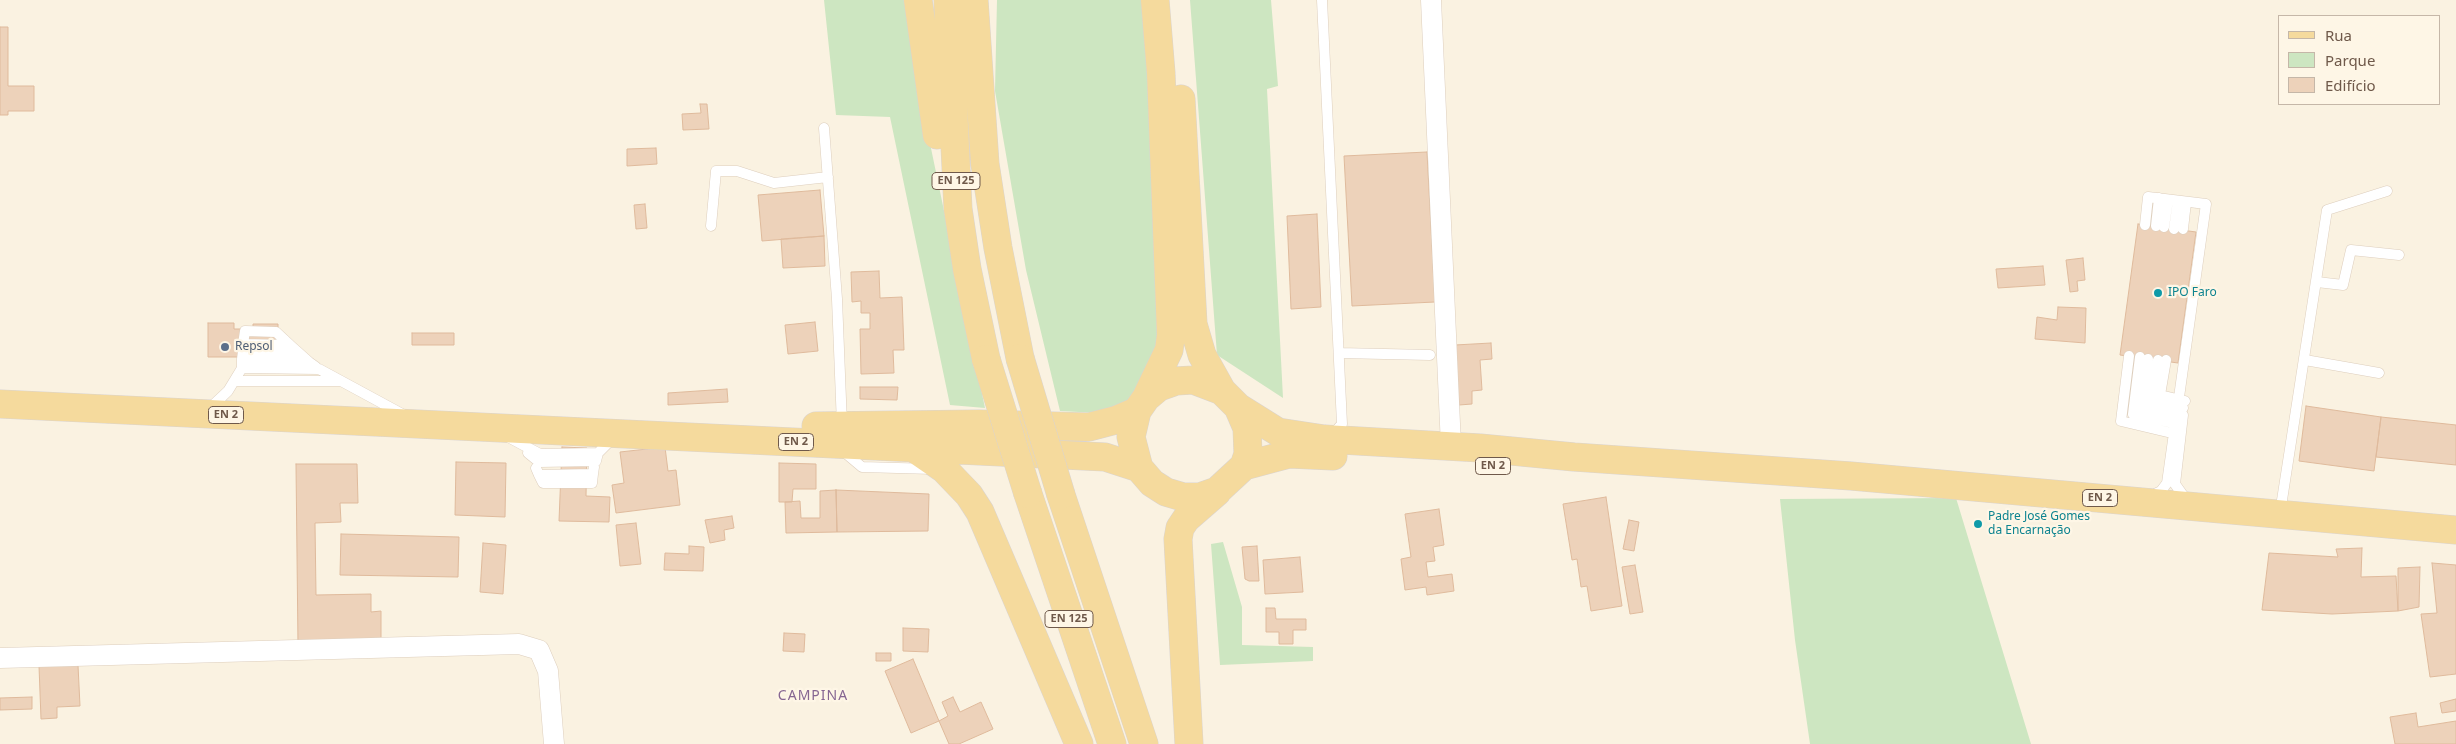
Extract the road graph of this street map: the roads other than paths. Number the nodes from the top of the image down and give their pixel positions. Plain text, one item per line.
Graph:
1 (918, 0) edge
2 (948, 0) edge
3 (974, 0) edge
4 (1155, 0) edge
5 (1174, 0) edge
6 (1322, 0) edge
7 (1431, 0) edge
8 (824, 128) dead end
9 (828, 177) junction
10 (2388, 191) dead end
11 (2173, 200) junction
12 (2145, 225) dead end
13 (711, 226) dead end
14 (2399, 255) dead end
15 (967, 269) junction
16 (2316, 282) junction
17 (243, 352) junction
18 (299, 353) junction
19 (1339, 353) junction
20 (1430, 355) dead end
21 (2129, 356) dead end
22 (2305, 360) junction
23 (309, 362) junction
24 (319, 369) junction
25 (2379, 373) dead end
26 (234, 381) junction
27 (341, 381) junction
28 (1230, 399) junction
29 (0, 404) edge
30 (1141, 404) junction
31 (1342, 408) junction
32 (202, 414) junction
33 (2179, 419) junction
34 (420, 423) junction
35 (452, 424) junction
36 (487, 426) junction
37 (1358, 432) junction
38 (620, 433) junction
39 (838, 436) junction
40 (1324, 439) junction
41 (515, 440) junction
42 (1450, 446) junction
43 (912, 447) junction
44 (526, 452) junction
45 (595, 464) junction
46 (1139, 468) junction
47 (944, 469) junction
48 (1744, 469) junction
49 (538, 471) junction
50 (1237, 473) junction
51 (2168, 496) junction
52 (2280, 514) junction
53 (2456, 530) edge
54 (0, 658) edge
55 (554, 744) edge
56 (1079, 744) edge
57 (1112, 744) edge
58 (1144, 744) edge
59 (1189, 744) edge

1 - 15 main road
2 - 15 main road, EN 125
3 - 58 main road, EN 125, bridge
4 - 30 main road
5 - 28 main road
6 - 19 lane
7 - 42 street
8 - 9 lane
9 - 13 lane
9 - 39 lane
10 - 16 lane
11 - 11 lane
11 - 12 lane
11 - 33 lane
14 - 16 lane
15 - 57 main road, EN 125, bridge
16 - 22 lane
17 - 18 lane
17 - 18 lane
17 - 23 lane
17 - 24 lane
17 - 26 lane
18 - 23 lane
19 - 20 lane
19 - 31 lane
21 - 33 lane
22 - 25 lane
22 - 52 lane
23 - 24 lane
24 - 27 lane
26 - 27 lane
26 - 32 lane
27 - 34 lane
28 - 30 main road, EN 2
28 - 40 main road, EN 2
28 - 50 main road
29 - 32 main road, EN 2
30 - 39 main road, EN 2
30 - 46 main road, EN 2
31 - 37 lane
31 - 40 lane
32 - 34 main road, EN 2
33 - 33 lane
33 - 51 lane
34 - 35 main road, EN 2
35 - 36 main road, EN 2
35 - 39 main road, EN 2
36 - 38 main road, EN 2
36 - 41 lane
37 - 40 main road, EN 2
37 - 42 main road, EN 2
38 - 39 main road, EN 2
38 - 45 lane
39 - 43 main road, EN 2
39 - 47 lane
41 - 44 lane
41 - 45 lane
42 - 48 main road, EN 2
43 - 46 main road, EN 2
43 - 47 main road
44 - 45 lane
44 - 49 lane
45 - 49 lane
45 - 49 lane
46 - 50 main road, EN 2
47 - 56 main road
48 - 50 main road, EN 2
48 - 51 main road, EN 2
50 - 59 main road
51 - 52 main road, EN 2
52 - 53 main road, EN 2
54 - 55 street

